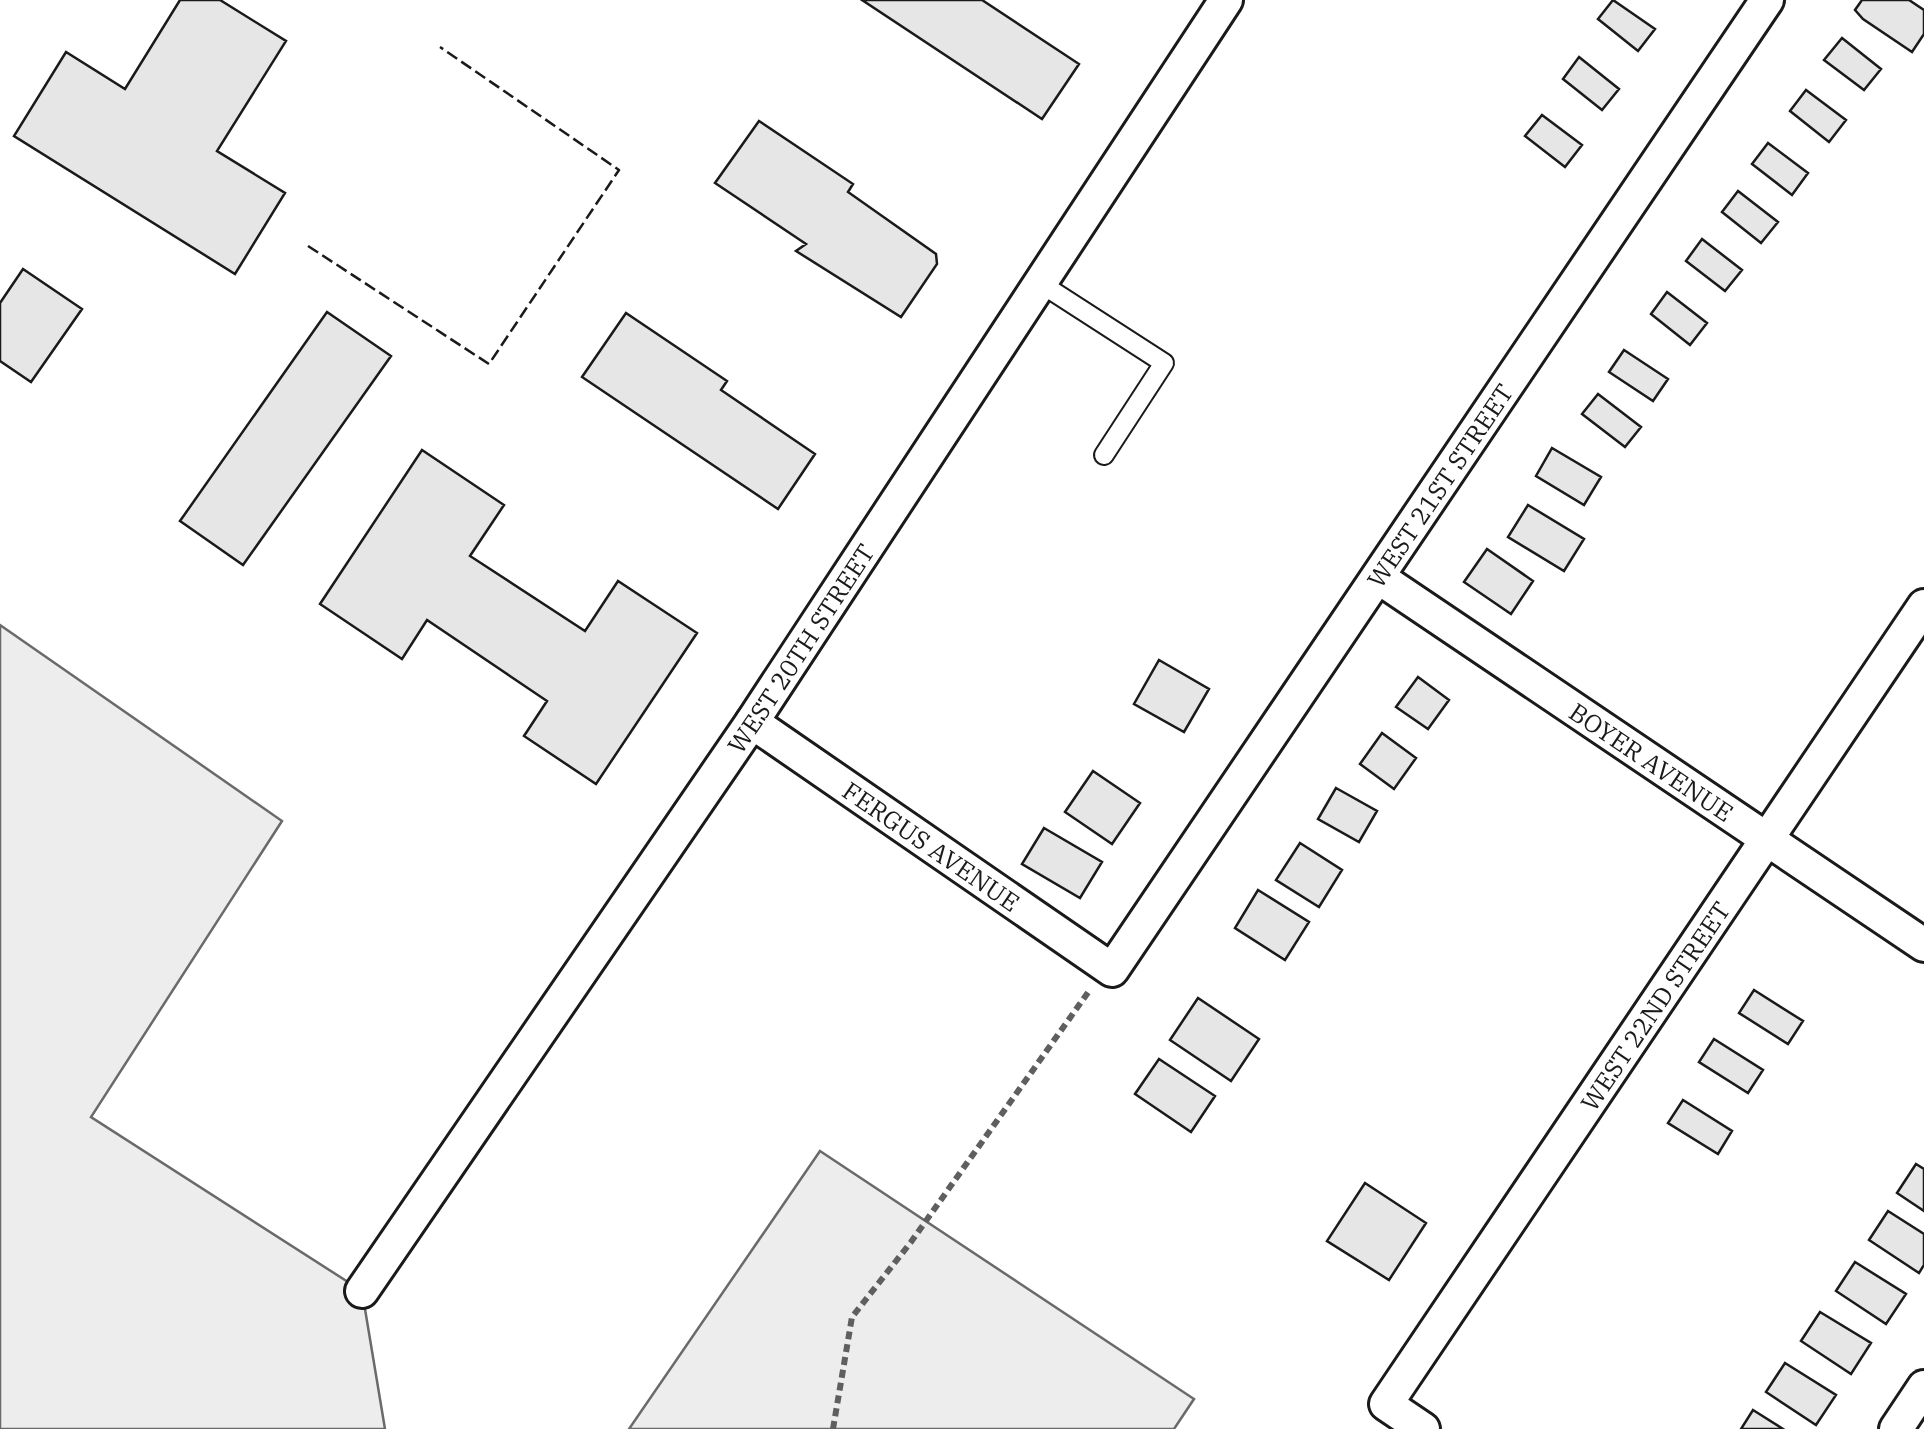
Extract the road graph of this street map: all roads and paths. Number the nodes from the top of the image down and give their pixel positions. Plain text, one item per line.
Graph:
1 (1226, 0) edge
2 (1767, 0) edge
3 (1040, 283) junction
4 (1104, 455) dead end
5 (1378, 576) junction
6 (1924, 606) edge
7 (752, 722) junction
8 (1766, 838) junction
9 (1924, 945) edge
10 (1112, 970) junction
11 (362, 1291) dead end
12 (1921, 1397) edge
13 (833, 1429) edge
14 (1423, 1429) edge
15 (1896, 1429) edge

1 - 3 street, WEST 20TH STREET
2 - 5 street, WEST 21ST STREET
3 - 4 lane
3 - 7 street, WEST 20TH STREET
5 - 8 street, BOYER AVENUE
5 - 10 street, WEST 21ST STREET
6 - 8 street, WEST 22ND STREET
7 - 10 street, FERGUS AVENUE
7 - 11 street, WEST 20TH STREET
8 - 9 street, BOYER AVENUE
8 - 14 street, WEST 22ND STREET
10 - 13 path
12 - 15 street

